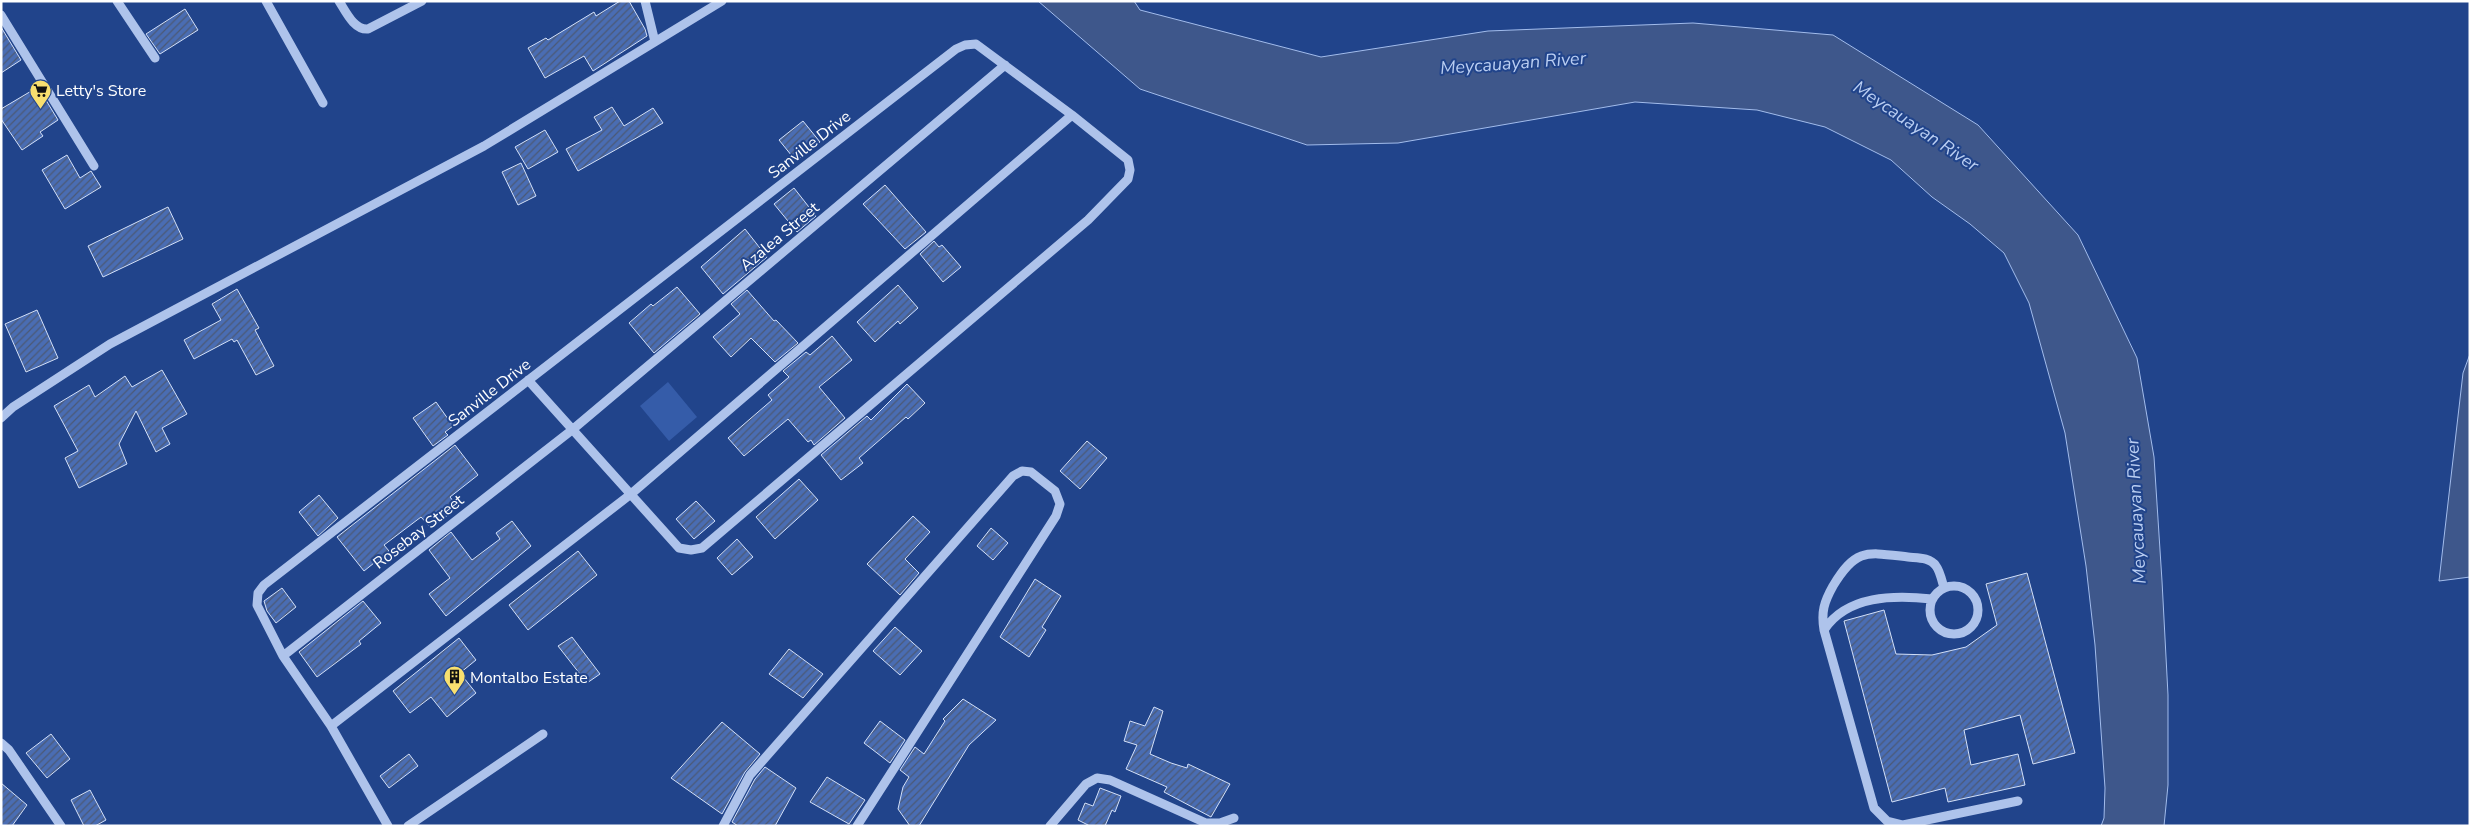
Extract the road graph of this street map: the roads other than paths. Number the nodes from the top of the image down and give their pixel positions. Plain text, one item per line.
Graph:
1 (117, 1) edge
2 (266, 1) edge
3 (339, 1) edge
4 (422, 1) edge
5 (645, 1) edge
6 (722, 1) edge
7 (1, 15) edge
8 (655, 42) junction
9 (155, 58) dead end
10 (1005, 65) junction
11 (323, 103) dead end
12 (1072, 115) junction
13 (94, 166) dead end
14 (528, 380) junction
15 (1, 418) edge
16 (572, 430) junction
17 (631, 494) junction
18 (1944, 588) junction
19 (1932, 599) junction
20 (1824, 630) junction
21 (283, 656) junction
22 (331, 726) junction
23 (543, 734) dead end
24 (1, 743) edge
25 (2018, 801) dead end
26 (1234, 818) dead end
27 (1920, 824) edge
28 (61, 826) edge
29 (388, 826) edge
30 (408, 826) edge
31 (723, 826) edge
32 (857, 826) edge
33 (1050, 826) edge
34 (1903, 826) edge

1 - 9 street
2 - 11 street
3 - 4 street
5 - 8 street
6 - 8 street
7 - 13 street
8 - 15 street
10 - 12 street, Sanville Drive
10 - 14 street, Sanville Drive
10 - 16 street, Azalea Street
12 - 17 street
12 - 17 street, Sanville Drive
14 - 16 street
14 - 21 street, Sanville Drive
16 - 17 street
16 - 21 street, Rosebay Street
17 - 22 street
18 - 19 street
18 - 19 street
18 - 20 street
19 - 20 street
20 - 34 street
21 - 22 street, Sanville Drive
22 - 29 street, Sanville Drive
23 - 30 street
24 - 28 street
25 - 27 street
26 - 33 street
27 - 34 street
31 - 32 street

